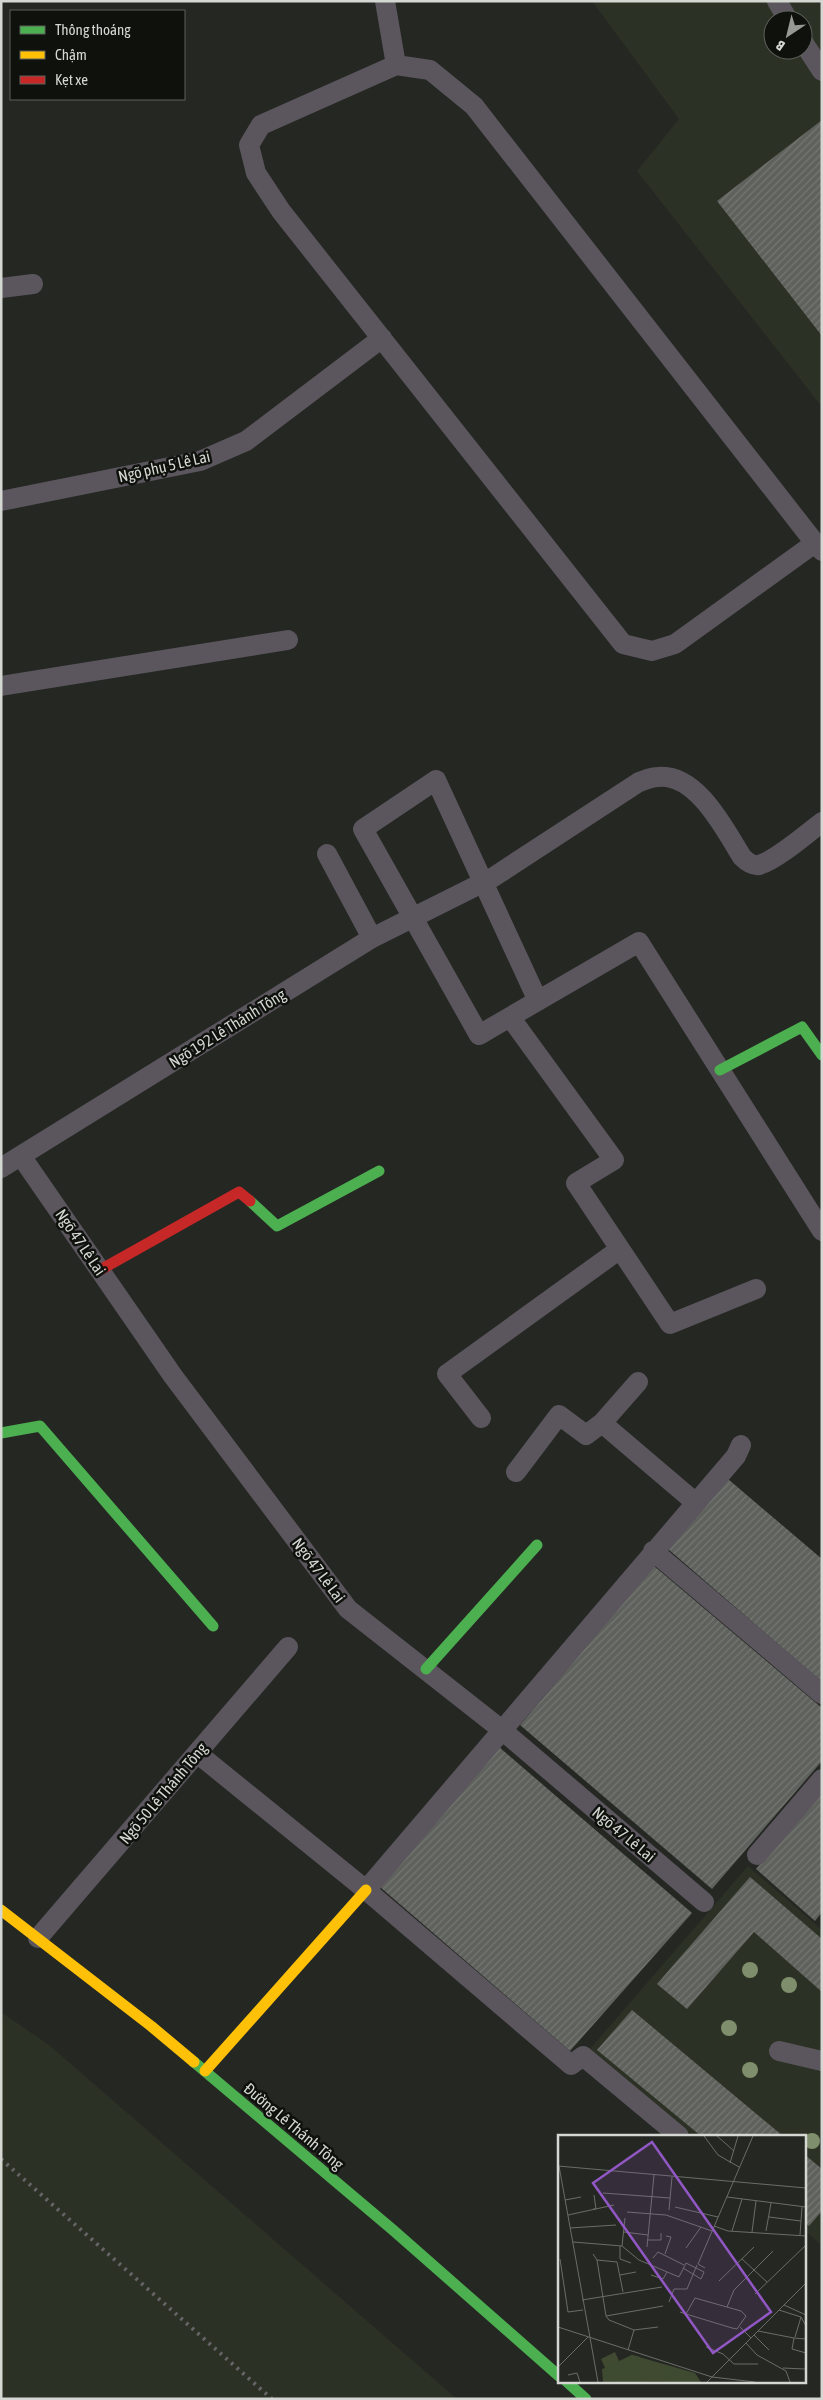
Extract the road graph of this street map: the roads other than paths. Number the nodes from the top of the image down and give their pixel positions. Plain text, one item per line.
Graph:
1 (385, 1) edge
2 (813, 57) edge
3 (396, 65) junction
4 (822, 71) edge
5 (33, 284) dead end
6 (1, 288) edge
7 (382, 338) junction
8 (1, 501) edge
9 (818, 547) edge
10 (288, 640) dead end
11 (1, 686) edge
12 (822, 822) edge
13 (327, 854) dead end
14 (483, 882) junction
15 (372, 938) junction
16 (538, 1000) junction
17 (510, 1017) junction
18 (822, 1055) edge
19 (720, 1070) junction
20 (22, 1156) junction
21 (1, 1168) edge
22 (379, 1171) dead end
23 (822, 1231) edge
24 (620, 1249) junction
25 (100, 1270) junction
26 (756, 1289) dead end
27 (638, 1382) dead end
28 (481, 1418) dead end
29 (602, 1424) junction
30 (1, 1433) edge
31 (741, 1445) dead end
32 (516, 1472) dead end
33 (696, 1503) junction
34 (537, 1545) dead end
35 (653, 1551) junction
36 (213, 1626) dead end
37 (288, 1647) dead end
38 (426, 1669) junction
39 (822, 1694) edge
40 (502, 1730) junction
41 (198, 1753) junction
42 (822, 1779) edge
43 (757, 1855) dead end
44 (366, 1890) junction
45 (704, 1902) dead end
46 (1, 1910) edge
47 (38, 1938) junction
48 (779, 2051) dead end
49 (822, 2061) edge
50 (205, 2071) junction
51 (677, 2135) edge
52 (558, 2375) edge
53 (567, 2382) edge
54 (586, 2399) edge

1 - 3 lane
2 - 4 lane
3 - 7 lane
3 - 9 lane
5 - 6 lane
7 - 8 lane, Ngõ phụ 5 Lê Lai
7 - 9 lane
10 - 11 lane
12 - 14 lane, Ngõ 192 Lê Thánh Tông
13 - 15 lane
14 - 15 lane, Ngõ 192 Lê Thánh Tông
14 - 16 lane
14 - 17 lane
15 - 20 lane, Ngõ 192 Lê Thánh Tông
16 - 17 lane
16 - 19 lane
17 - 24 lane
18 - 19 street
19 - 23 lane
20 - 21 lane, Ngõ 192 Lê Thánh Tông
20 - 25 lane, Ngõ 47 Lê Lai
22 - 25 street
24 - 26 lane
24 - 28 lane
25 - 38 lane, Ngõ 47 Lê Lai
27 - 29 lane
29 - 32 lane
29 - 33 lane
30 - 36 street
31 - 33 lane
33 - 35 lane
34 - 38 street
35 - 39 lane
35 - 40 lane
37 - 41 lane, Ngõ 50 Lê Thánh Tông
38 - 40 lane, Ngõ 47 Lê Lai
40 - 44 lane
40 - 45 lane, Ngõ 47 Lê Lai
41 - 44 lane
41 - 47 lane, Ngõ 50 Lê Thánh Tông
42 - 43 lane
44 - 50 street
44 - 51 lane
46 - 47 street, Đường Lê Thánh Tông
47 - 50 street, Đường Lê Thánh Tông
48 - 49 lane
50 - 52 street, Đường Lê Thánh Tông
53 - 54 street

